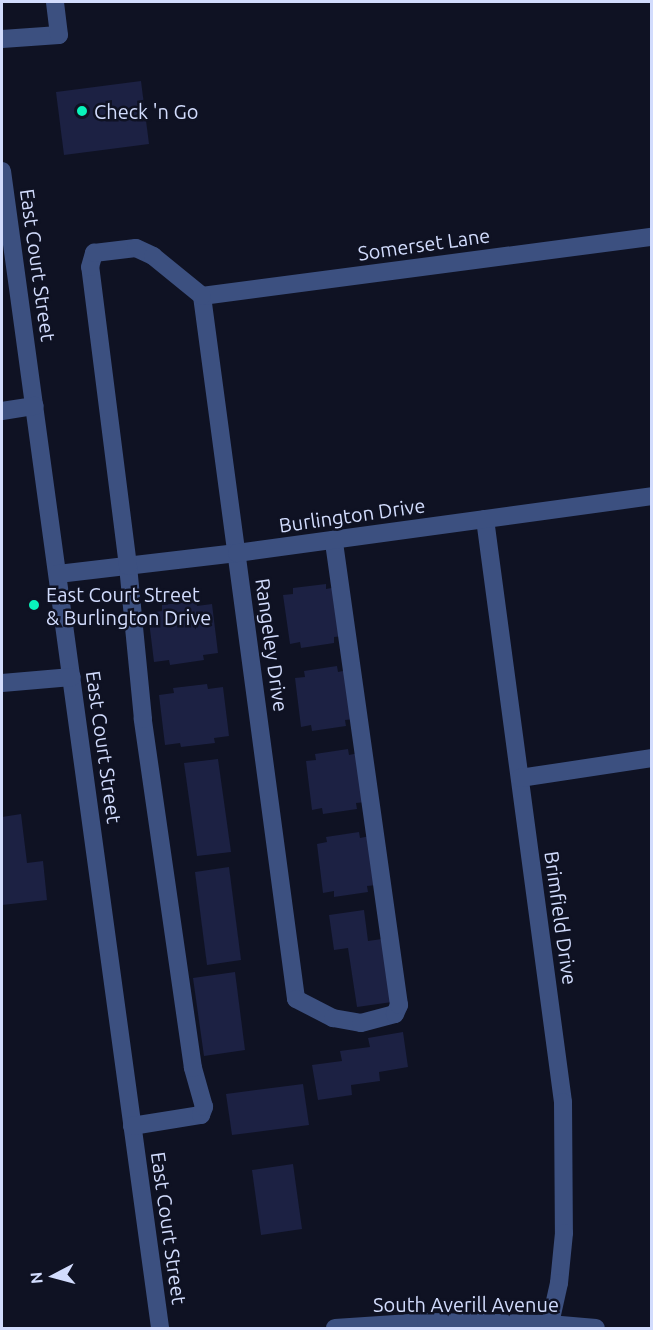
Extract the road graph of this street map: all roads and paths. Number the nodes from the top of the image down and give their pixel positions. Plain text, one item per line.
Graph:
1 (55, 2) edge
2 (2, 39) edge
3 (2, 171) edge
4 (651, 237) edge
5 (202, 296) junction
6 (35, 406) junction
7 (2, 411) edge
8 (651, 496) edge
9 (485, 519) junction
10 (334, 540) junction
11 (237, 553) junction
12 (128, 566) junction
13 (58, 574) junction
14 (72, 677) junction
15 (2, 682) edge
16 (651, 758) edge
17 (520, 778) junction
18 (132, 1126) junction
19 (549, 1326) edge
20 (160, 1329) edge
21 (335, 1329) edge
22 (596, 1329) edge

1 - 2 street
3 - 6 street, East Court Street
4 - 5 street, Somerset Lane
5 - 11 street, Rangeley Drive
5 - 12 street
6 - 7 street
6 - 13 street, East Court Street
8 - 9 street, Burlington Drive
9 - 10 street, Burlington Drive
9 - 17 street, Brimfield Drive
10 - 11 street, Burlington Drive
10 - 11 street, Rangeley Drive
11 - 12 street, Burlington Drive
12 - 13 street, Burlington Drive
12 - 18 street
13 - 14 street, East Court Street
14 - 15 street
14 - 18 street, East Court Street
16 - 17 street
17 - 19 street, Brimfield Drive
18 - 20 street, East Court Street
19 - 21 street, South Averill Avenue
19 - 22 street, South Averill Avenue

